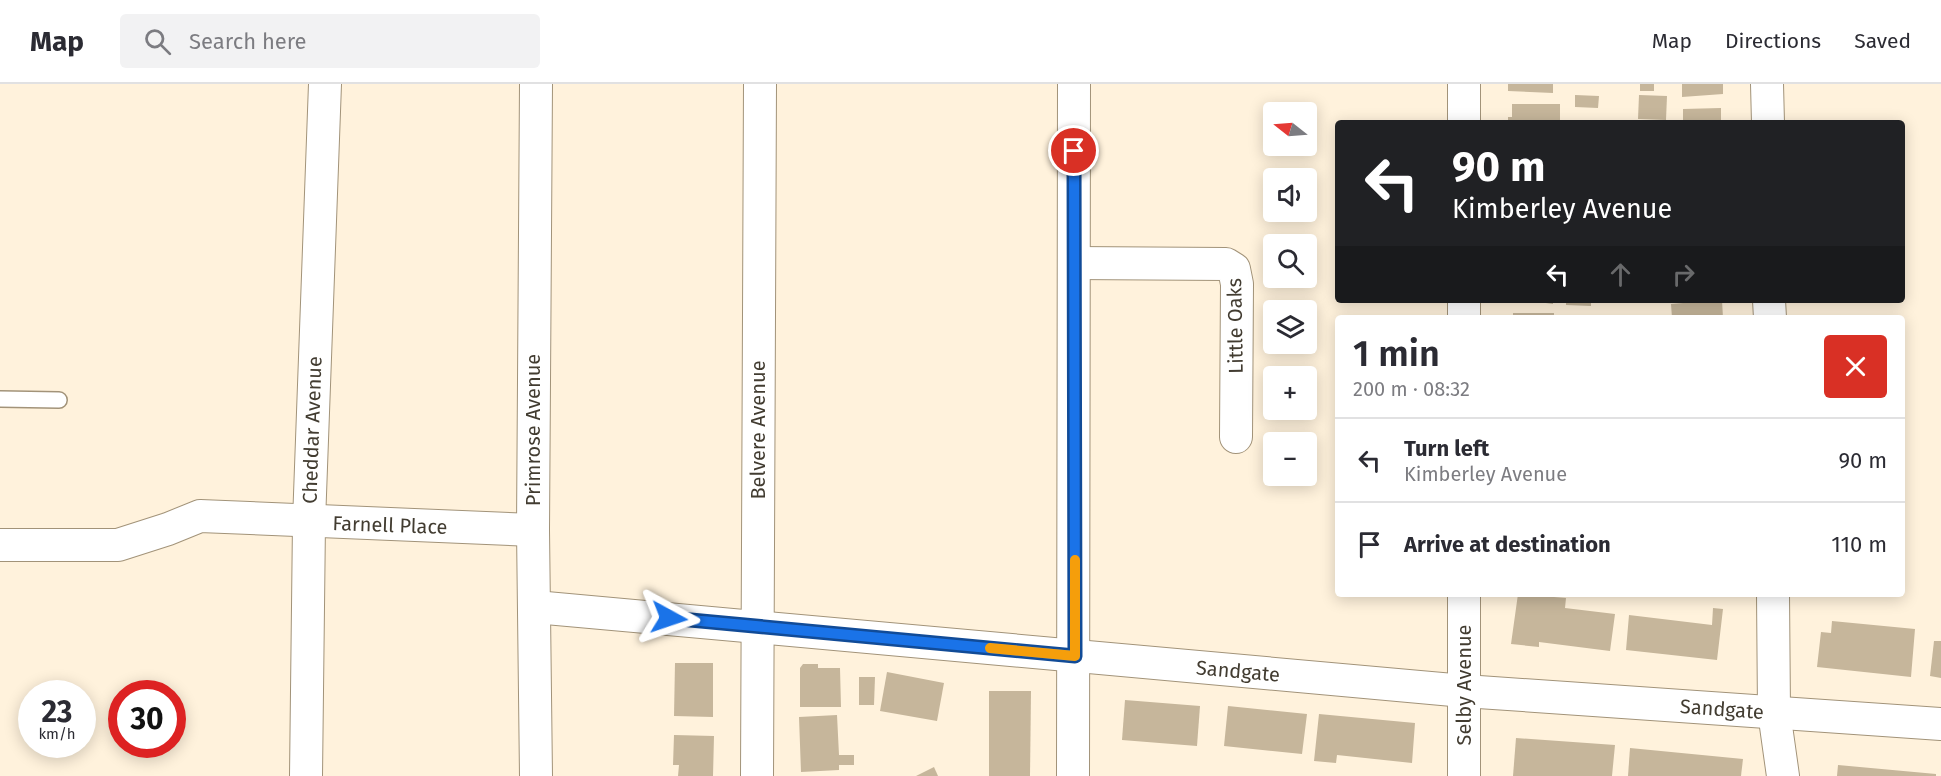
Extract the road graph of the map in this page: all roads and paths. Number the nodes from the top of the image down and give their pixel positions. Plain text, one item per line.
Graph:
1 (325, 84) edge
2 (536, 84) edge
3 (760, 84) edge
4 (1074, 84) edge
5 (1464, 84) edge
6 (1767, 84) edge
7 (1464, 120) edge
8 (1768, 120) edge
9 (1074, 263) junction
10 (0, 399) edge
11 (59, 400) dead end
12 (1236, 437) dead end
13 (309, 522) junction
14 (533, 530) junction
15 (0, 545) edge
16 (1464, 597) edge
17 (1773, 597) edge
18 (535, 607) junction
19 (758, 626) junction
20 (1075, 656) junction
21 (1464, 691) junction
22 (1774, 712) junction
23 (1941, 724) edge
24 (306, 776) edge
25 (536, 776) edge
26 (757, 776) edge
27 (1073, 776) edge
28 (1464, 776) edge
29 (1783, 776) edge

1 - 13 street, Cheddar Avenue
2 - 14 street, Primrose Avenue
3 - 19 street, Belvere Avenue
4 - 9 street
5 - 7 street
6 - 8 street
9 - 12 street, Little Oaks
9 - 20 street
10 - 11 lane
13 - 14 street, Farnell Place
13 - 15 street, Farnell Place
13 - 24 street, Cheddar Avenue
14 - 18 street, Primrose Avenue
16 - 21 street, Selby Avenue
17 - 22 street
18 - 19 street, Sandgate
18 - 25 street, Primrose Avenue
19 - 20 street, Sandgate
19 - 26 street, Belvere Avenue
20 - 21 street, Sandgate
20 - 27 street
21 - 22 street, Sandgate
21 - 28 street, Selby Avenue
22 - 23 street, Sandgate
22 - 29 street

